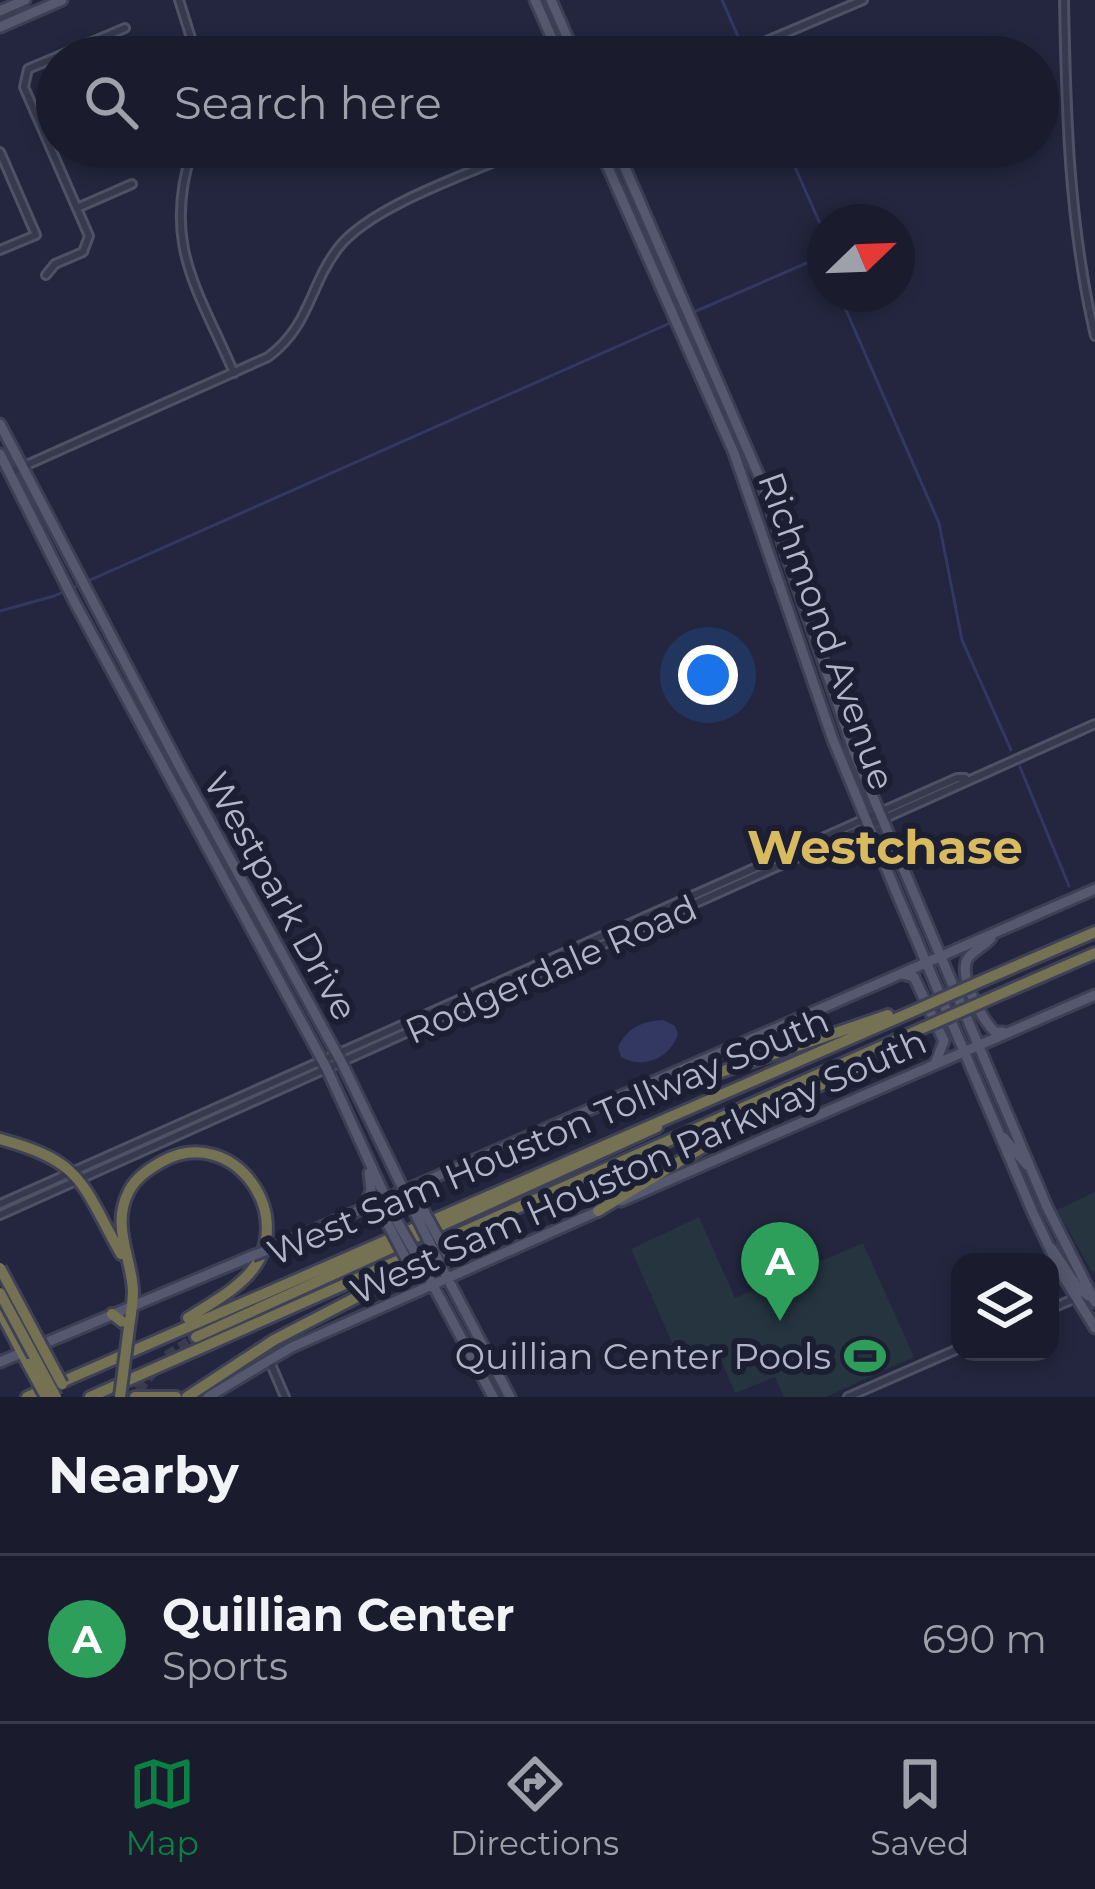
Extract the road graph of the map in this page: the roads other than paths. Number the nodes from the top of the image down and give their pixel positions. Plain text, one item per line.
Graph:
1 (25, 0) edge
2 (62, 0) edge
3 (170, 0) edge
4 (179, 0) edge
5 (535, 0) edge
6 (551, 0) edge
7 (863, 0) edge
8 (1064, 0) edge
9 (0, 11) edge
10 (181, 11) junction
11 (557, 14) junction
12 (543, 20) junction
13 (0, 27) edge
14 (125, 28) dead end
15 (106, 36) edge
16 (190, 36) edge
17 (550, 36) edge
18 (567, 36) edge
19 (778, 36) edge
20 (36, 66) edge
21 (36, 114) edge
22 (0, 152) edge
23 (59, 168) edge
24 (188, 168) edge
25 (483, 168) edge
26 (608, 168) edge
27 (626, 168) edge
28 (132, 184) dead end
29 (640, 200) junction
30 (626, 207) junction
31 (77, 208) junction
32 (0, 250) edge
33 (46, 275) dead end
34 (1091, 303) edge
35 (1095, 336) edge
36 (234, 374) junction
37 (716, 374) junction
38 (701, 380) junction
39 (0, 424) edge
40 (749, 452) junction
41 (734, 453) junction
42 (0, 454) edge
43 (24, 466) junction
44 (11, 472) junction
45 (785, 553) junction
46 (770, 558) junction
47 (815, 645) junction
48 (802, 649) junction
49 (1095, 724) edge
50 (846, 735) junction
51 (833, 740) junction
52 (881, 816) junction
53 (867, 822) junction
54 (782, 853) junction
55 (784, 865) junction
56 (1095, 889) edge
57 (684, 898) junction
58 (688, 908) junction
59 (1095, 932) edge
60 (995, 934) junction
61 (615, 935) junction
62 (1092, 955) edge
63 (943, 956) junction
64 (926, 963) junction
65 (524, 969) junction
66 (901, 973) junction
67 (528, 979) junction
68 (1095, 995) edge
69 (444, 1004) junction
70 (915, 1008) junction
71 (448, 1014) junction
72 (1009, 1033) junction
73 (980, 1046) junction
74 (880, 1047) junction
75 (965, 1052) junction
76 (339, 1058) junction
77 (324, 1064) junction
78 (935, 1064) junction
79 (638, 1089) junction
80 (984, 1097) junction
81 (668, 1117) junction
82 (163, 1130) junction
83 (999, 1133) junction
84 (1018, 1133) junction
85 (0, 1139) edge
86 (166, 1139) junction
87 (367, 1163) junction
88 (1031, 1168) junction
89 (76, 1175) junction
90 (431, 1180) junction
91 (404, 1191) junction
92 (386, 1199) junction
93 (0, 1204) edge
94 (416, 1206) junction
95 (364, 1210) junction
96 (598, 1211) junction
97 (0, 1215) edge
98 (389, 1216) junction
99 (448, 1240) junction
100 (1048, 1245) junction
101 (126, 1262) junction
102 (446, 1262) junction
103 (0, 1268) edge
104 (471, 1268) junction
105 (449, 1280) junction
106 (1090, 1285) edge
107 (434, 1287) junction
108 (0, 1293) edge
109 (408, 1298) junction
110 (1076, 1298) junction
111 (1094, 1300) edge
112 (132, 1305) junction
113 (1059, 1305) edge
114 (0, 1312) edge
115 (1095, 1313) edge
116 (112, 1314) junction
117 (128, 1323) junction
118 (1095, 1328) edge
119 (165, 1334) junction
120 (196, 1337) tunnel mouth
121 (951, 1352) edge
122 (25, 1358) junction
123 (269, 1360) junction
124 (0, 1362) edge
125 (138, 1394) edge
126 (27, 1397) edge
127 (46, 1397) edge
128 (56, 1397) edge
129 (69, 1397) edge
130 (90, 1397) edge
131 (120, 1397) edge
132 (176, 1397) edge
133 (187, 1397) edge
134 (208, 1397) edge
135 (285, 1397) edge
136 (493, 1397) edge
137 (510, 1397) edge
138 (848, 1397) edge

1 - 9 main road
2 - 13 main road
3 - 10 street
4 - 10 street
5 - 12 main road
6 - 11 main road
7 - 19 street
8 - 34 street
10 - 16 street
11 - 12 main road
11 - 18 main road
12 - 17 main road
14 - 15 street
20 - 21 street
22 - 32 street
23 - 31 street
24 - 36 street
25 - 36 street
26 - 30 main road, Richmond Avenue
27 - 29 main road, Richmond Avenue
28 - 31 street
29 - 30 main road
29 - 37 main road, Richmond Avenue
30 - 38 main road, Richmond Avenue
31 - 33 street
34 - 35 street
36 - 43 street
37 - 38 main road
37 - 40 main road, Richmond Avenue
38 - 41 main road, Richmond Avenue
39 - 43 main road, Westpark Drive
40 - 41 main road
40 - 45 main road, Richmond Avenue
41 - 46 main road, Richmond Avenue
42 - 44 main road, Westpark Drive
43 - 44 street
43 - 76 main road, Westpark Drive
44 - 77 main road, Westpark Drive
45 - 46 main road
45 - 47 main road, Richmond Avenue
46 - 48 main road, Richmond Avenue
47 - 48 main road
47 - 50 main road, Richmond Avenue
48 - 51 main road, Richmond Avenue
49 - 52 street, Rodgerdale Road
50 - 51 main road
50 - 52 main road, Richmond Avenue
51 - 53 main road, Richmond Avenue
52 - 53 street, Rodgerdale Road
52 - 63 main road, Richmond Avenue
53 - 54 street, Rodgerdale Road
53 - 55 street, Rodgerdale Road
53 - 64 main road, Richmond Avenue
54 - 55 street
54 - 57 street, Rodgerdale Road
55 - 58 street, Rodgerdale Road
56 - 60 main road, West Sam Houston Parkway South
57 - 58 street
57 - 61 street, Rodgerdale Road
58 - 61 street, Rodgerdale Road
59 - 70 highway, bridge
60 - 63 main road, West Sam Houston Parkway South
60 - 72 main road
61 - 65 street, Rodgerdale Road
61 - 67 street, Rodgerdale Road
62 - 74 highway, West Sam Houston Tollway South, bridge
63 - 64 main road, West Sam Houston Parkway South
63 - 73 main road, Richmond Avenue
64 - 66 main road, West Sam Houston Parkway South
64 - 75 main road, Richmond Avenue
65 - 67 street
65 - 69 street, Rodgerdale Road
66 - 78 main road
66 - 79 main road, West Sam Houston Parkway South
67 - 71 street, Rodgerdale Road
68 - 72 main road, West Sam Houston Parkway South
69 - 71 street
69 - 76 street, Rodgerdale Road
70 - 79 highway
70 - 81 highway, West Sam Houston Tollway South
71 - 76 street, Rodgerdale Road
72 - 73 main road, West Sam Houston Parkway South
73 - 75 main road, West Sam Houston Parkway South
73 - 84 main road, Richmond Avenue
74 - 96 highway
74 - 99 highway, West Sam Houston Tollway South
75 - 78 main road, West Sam Houston Parkway South
75 - 80 main road, Richmond Avenue
76 - 77 street, Rodgerdale Road
76 - 91 main road, Westpark Drive
77 - 82 street, Rodgerdale Road
77 - 86 street, Rodgerdale Road
77 - 87 main road, Westpark Drive
78 - 96 main road, West Sam Houston Parkway South
79 - 90 main road, West Sam Houston Parkway South
80 - 83 main road, Richmond Avenue
80 - 84 main road
81 - 119 highway, West Sam Houston Tollway South
81 - 120 highway
82 - 86 street
82 - 89 street, Rodgerdale Road
83 - 88 main road
83 - 100 main road, Richmond Avenue
84 - 88 main road, Richmond Avenue
85 - 89 highway
86 - 89 street, Rodgerdale Road
87 - 92 main road, Westpark Drive
87 - 95 main road
88 - 106 main road, Richmond Avenue
89 - 93 street, Rodgerdale Road
89 - 97 street, Rodgerdale Road
89 - 101 highway
90 - 91 main road, West Sam Houston Parkway South
90 - 94 main road
91 - 92 main road, West Sam Houston Parkway South
91 - 94 main road, Westpark Drive
92 - 95 main road, West Sam Houston Parkway South
92 - 98 main road, Westpark Drive
94 - 102 main road, Westpark Drive, bridge
95 - 98 main road
95 - 112 main road, West Sam Houston Parkway South, bridge
96 - 104 main road, West Sam Houston Parkway South
98 - 107 main road, Westpark Drive, bridge
98 - 109 main road, bridge
99 - 130 highway, West Sam Houston Tollway South
99 - 133 highway
100 - 110 main road, Richmond Avenue
100 - 111 main road
101 - 112 highway
101 - 119 highway
102 - 104 main road
102 - 105 main road, Westpark Drive
103 - 129 highway, bridge
104 - 105 main road, West Sam Houston Parkway South
105 - 107 main road, West Sam Houston Parkway South
105 - 137 main road, Westpark Drive
106 - 111 main road, Richmond Avenue
107 - 109 main road, West Sam Houston Parkway South
107 - 136 main road, Westpark Drive
108 - 128 highway, bridge
109 - 123 main road, West Sam Houston Parkway South
110 - 113 street
110 - 115 main road
110 - 118 main road, Richmond Avenue
112 - 116 main road, West Sam Houston Parkway South
112 - 117 highway
114 - 122 highway
116 - 117 highway
116 - 122 main road, West Sam Houston Parkway South
117 - 131 highway, bridge
119 - 126 highway, West Sam Houston Tollway South
121 - 138 street
122 - 124 main road, West Sam Houston Parkway South
122 - 127 highway, bridge
123 - 134 main road, West Sam Houston Parkway South
123 - 135 street
125 - 132 highway

